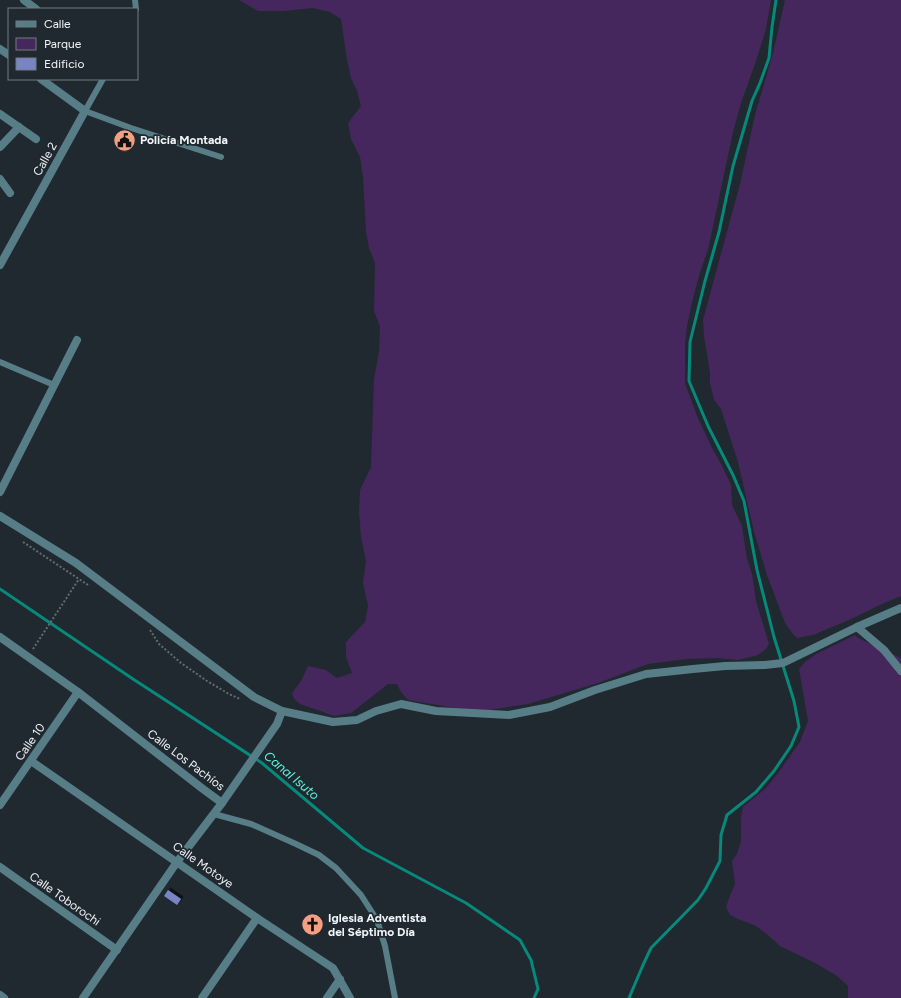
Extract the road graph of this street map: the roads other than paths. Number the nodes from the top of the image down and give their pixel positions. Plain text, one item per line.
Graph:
1 (24, 0) edge
2 (35, 8) edge
3 (43, 80) edge
4 (102, 80) edge
5 (85, 111) junction
6 (0, 114) edge
7 (19, 128) junction
8 (36, 139) dead end
9 (0, 147) edge
10 (221, 156) dead end
11 (0, 179) edge
12 (10, 193) dead end
13 (0, 265) edge
14 (77, 340) dead end
15 (0, 362) edge
16 (54, 385) junction
17 (0, 492) edge
18 (0, 516) edge
19 (901, 608) edge
20 (857, 627) junction
21 (0, 637) edge
22 (901, 671) edge
23 (78, 692) junction
24 (282, 711) junction
25 (31, 761) junction
26 (222, 803) junction
27 (0, 805) edge
28 (214, 814) junction
29 (177, 862) junction
30 (0, 867) edge
31 (257, 918) junction
32 (116, 950) junction
33 (340, 979) junction
34 (0, 995) edge
35 (4, 998) edge
36 (83, 998) edge
37 (202, 998) edge
38 (326, 998) edge
39 (350, 998) edge
40 (395, 998) edge

1 - 2 street
3 - 5 street
4 - 5 lane
5 - 10 lane
5 - 13 street, Calle 2
6 - 7 street
7 - 8 street
7 - 9 street
11 - 12 street
14 - 16 street
15 - 16 lane
16 - 17 street
18 - 24 street
19 - 20 street
20 - 22 street
20 - 24 street
21 - 23 street, Calle Los Pachíos
23 - 25 street, Calle 10
23 - 26 street, Calle Los Pachíos
24 - 26 street
25 - 27 street, Calle 10
25 - 29 street, Calle Motoye
26 - 28 street, Calle Los Pachíos
28 - 29 street, Calle Los Pachíos
28 - 40 lane
29 - 31 street, Calle Motoye
29 - 32 street, Calle Los Pachíos
30 - 32 street, Calle Toborochi
31 - 33 street, Calle Motoye
31 - 37 street
32 - 36 street, Calle Los Pachíos
33 - 38 street
33 - 39 street, Calle Motoye
34 - 35 street

